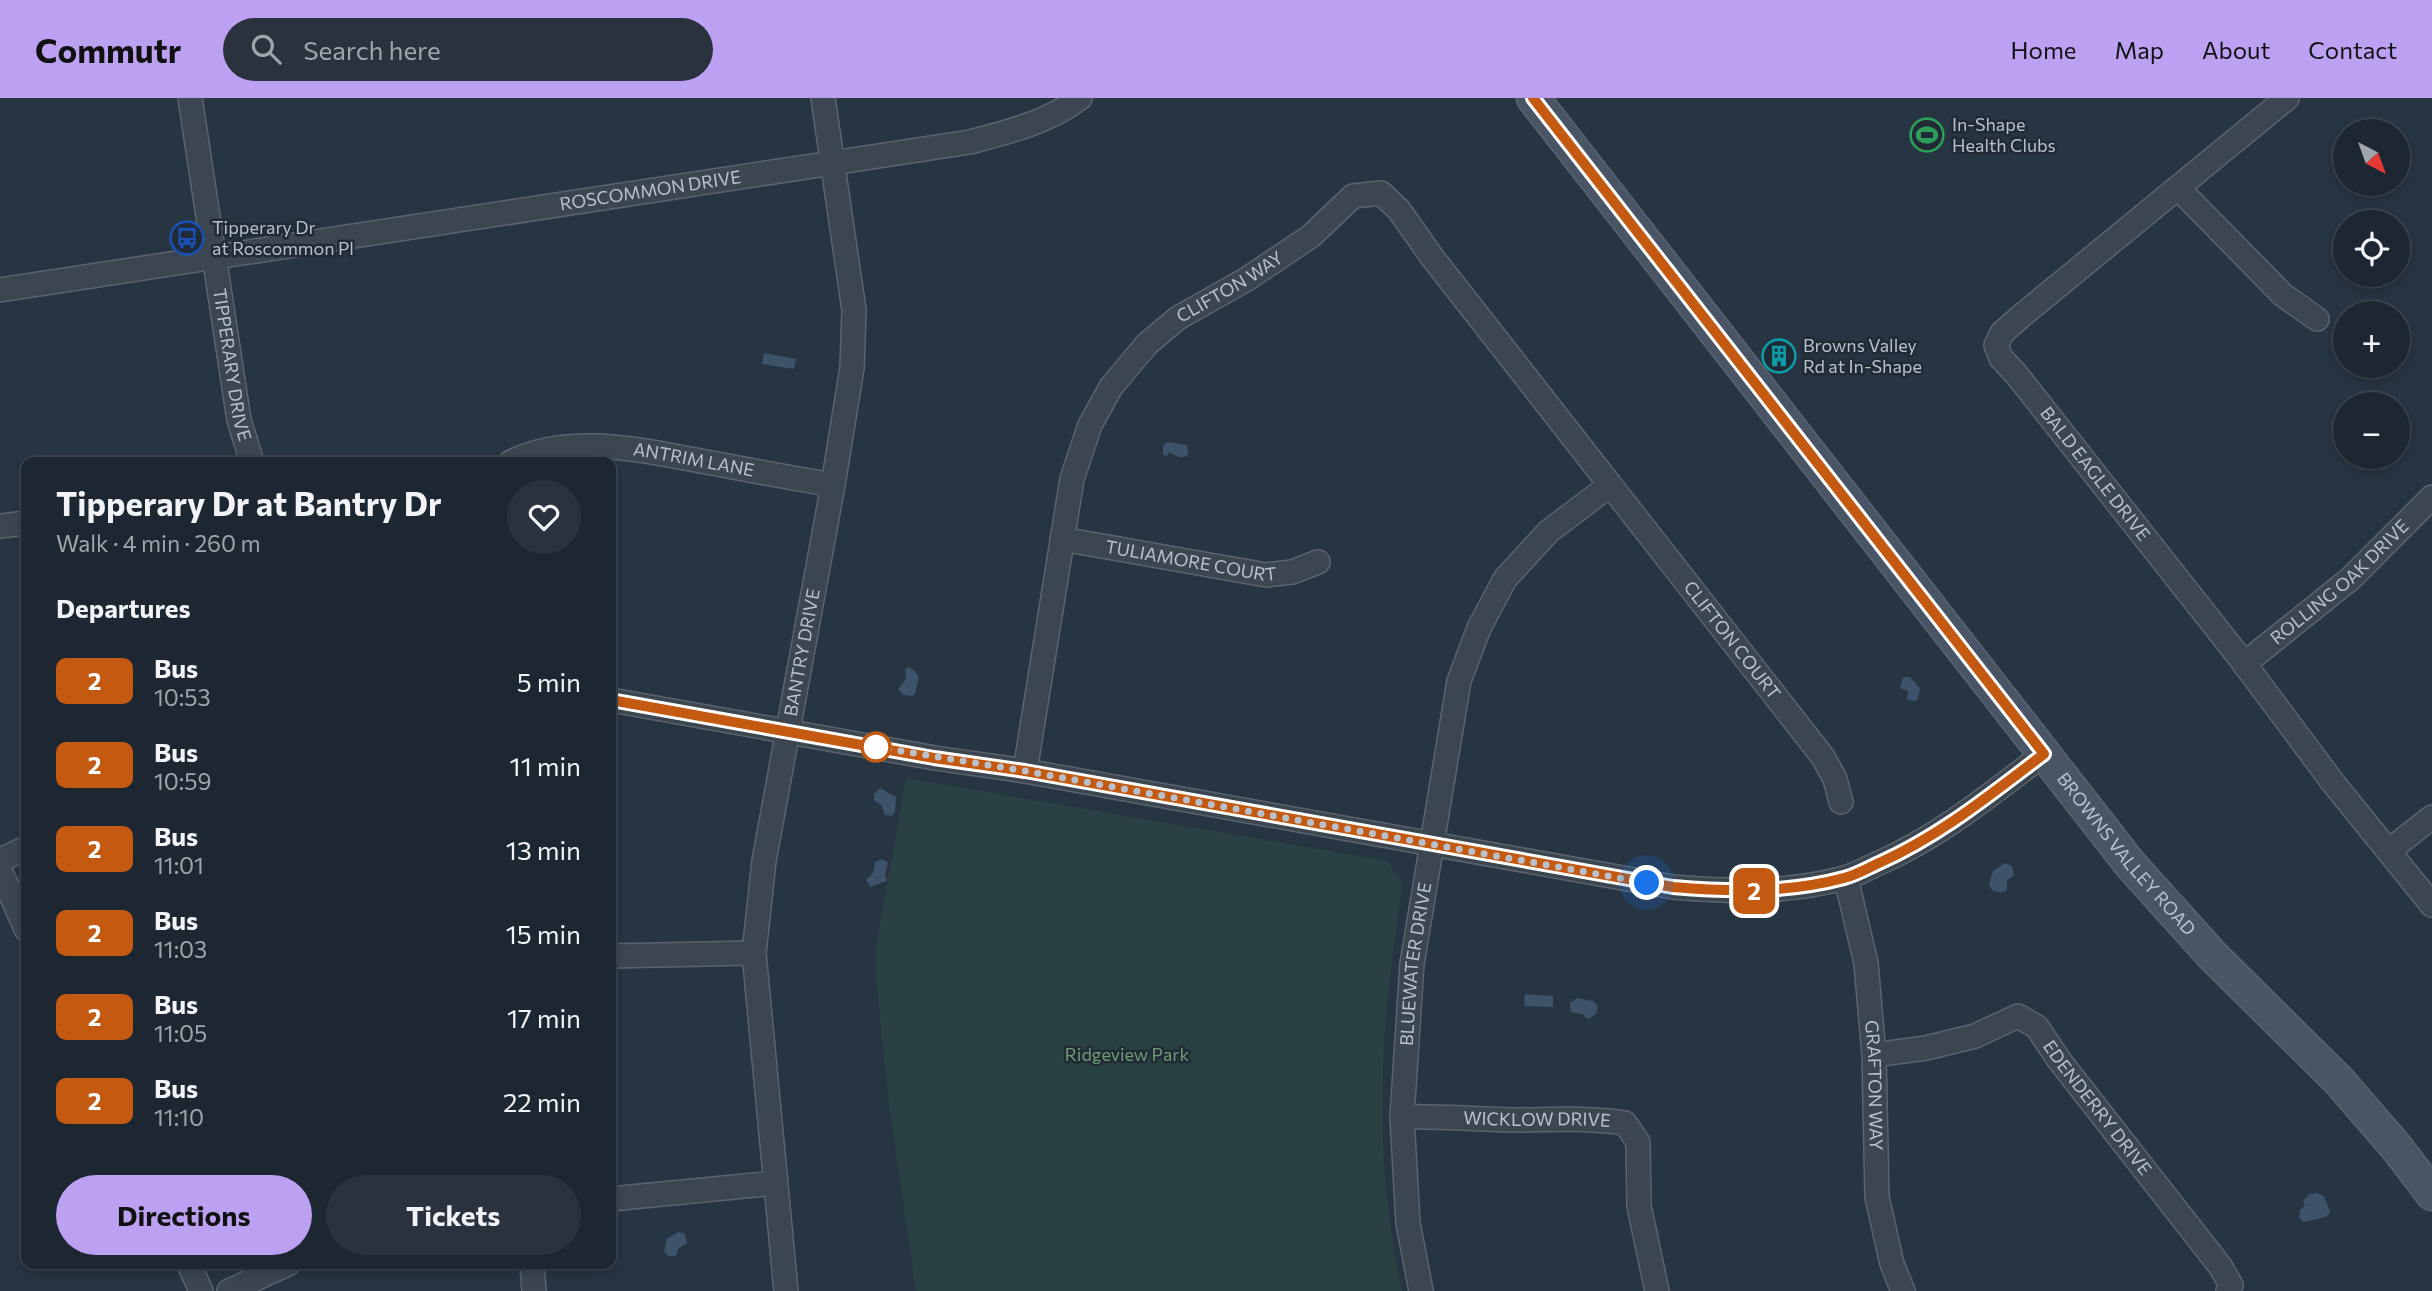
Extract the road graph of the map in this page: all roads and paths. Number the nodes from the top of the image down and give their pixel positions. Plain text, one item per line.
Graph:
1 (190, 98) edge
2 (823, 98) edge
3 (1080, 98) edge
4 (1533, 98) edge
5 (2287, 98) edge
6 (833, 164) junction
7 (2179, 189) junction
8 (213, 258) junction
9 (0, 290) edge
10 (2317, 319) dead end
11 (250, 457) edge
12 (521, 457) edge
13 (833, 485) junction
14 (1610, 485) junction
15 (2432, 497) edge
16 (21, 524) edge
17 (0, 526) edge
18 (1062, 539) junction
19 (1318, 562) dead end
20 (2245, 664) junction
21 (616, 701) edge
22 (789, 732) junction
23 (2044, 754) junction
24 (1025, 771) junction
25 (1841, 802) dead end
26 (2432, 817) edge
27 (1433, 845) junction
28 (21, 850) edge
29 (2389, 850) junction
30 (0, 860) edge
31 (0, 870) edge
32 (1846, 878) junction
33 (2432, 905) edge
34 (21, 918) edge
35 (754, 953) junction
36 (616, 956) edge
37 (1874, 1055) junction
38 (1402, 1117) junction
39 (775, 1182) junction
40 (2432, 1194) edge
41 (616, 1198) edge
42 (191, 1269) edge
43 (277, 1269) edge
44 (532, 1269) edge
45 (201, 1291) edge
46 (229, 1291) edge
47 (534, 1291) edge
48 (786, 1291) edge
49 (1421, 1291) edge
50 (1657, 1291) edge
51 (1903, 1291) edge
52 (2228, 1291) edge

1 - 8 street, TIPPERARY DRIVE
2 - 6 street, BANTRY DRIVE
3 - 6 street, ROSCOMMON DRIVE
4 - 23 main road, BROWNS VALLEY ROAD
5 - 7 street, BALD EAGLE DRIVE
6 - 8 street, ROSCOMMON DRIVE
6 - 13 street, BANTRY DRIVE
7 - 10 street
7 - 20 street, BALD EAGLE DRIVE
8 - 9 street, ROSCOMMON DRIVE
8 - 11 street, TIPPERARY DRIVE
12 - 13 street, ANTRIM LANE
13 - 22 street, BANTRY DRIVE
14 - 18 street, CLIFTON WAY
14 - 25 street, CLIFTON COURT
14 - 27 street, BLUEWATER DRIVE
15 - 20 street, ROLLING OAK DRIVE
16 - 17 street
18 - 19 street, TULIAMORE COURT
18 - 24 street, CLIFTON WAY
20 - 29 street, BALD EAGLE DRIVE
21 - 22 street
22 - 24 street
22 - 35 street, BANTRY DRIVE
23 - 32 street
23 - 40 main road, BROWNS VALLEY ROAD
24 - 27 street
26 - 29 street
27 - 32 street
27 - 38 street, BLUEWATER DRIVE
28 - 30 street
29 - 33 street, BALD EAGLE DRIVE
31 - 34 street
32 - 37 street, GRAFTON WAY
35 - 36 street
35 - 39 street, BANTRY DRIVE
37 - 51 street, GRAFTON WAY
37 - 52 street, EDENDERRY DRIVE
38 - 49 street, BLUEWATER DRIVE
38 - 50 street, WICKLOW DRIVE
39 - 41 street
39 - 48 street, BANTRY DRIVE
42 - 45 street
43 - 46 street
44 - 47 street

